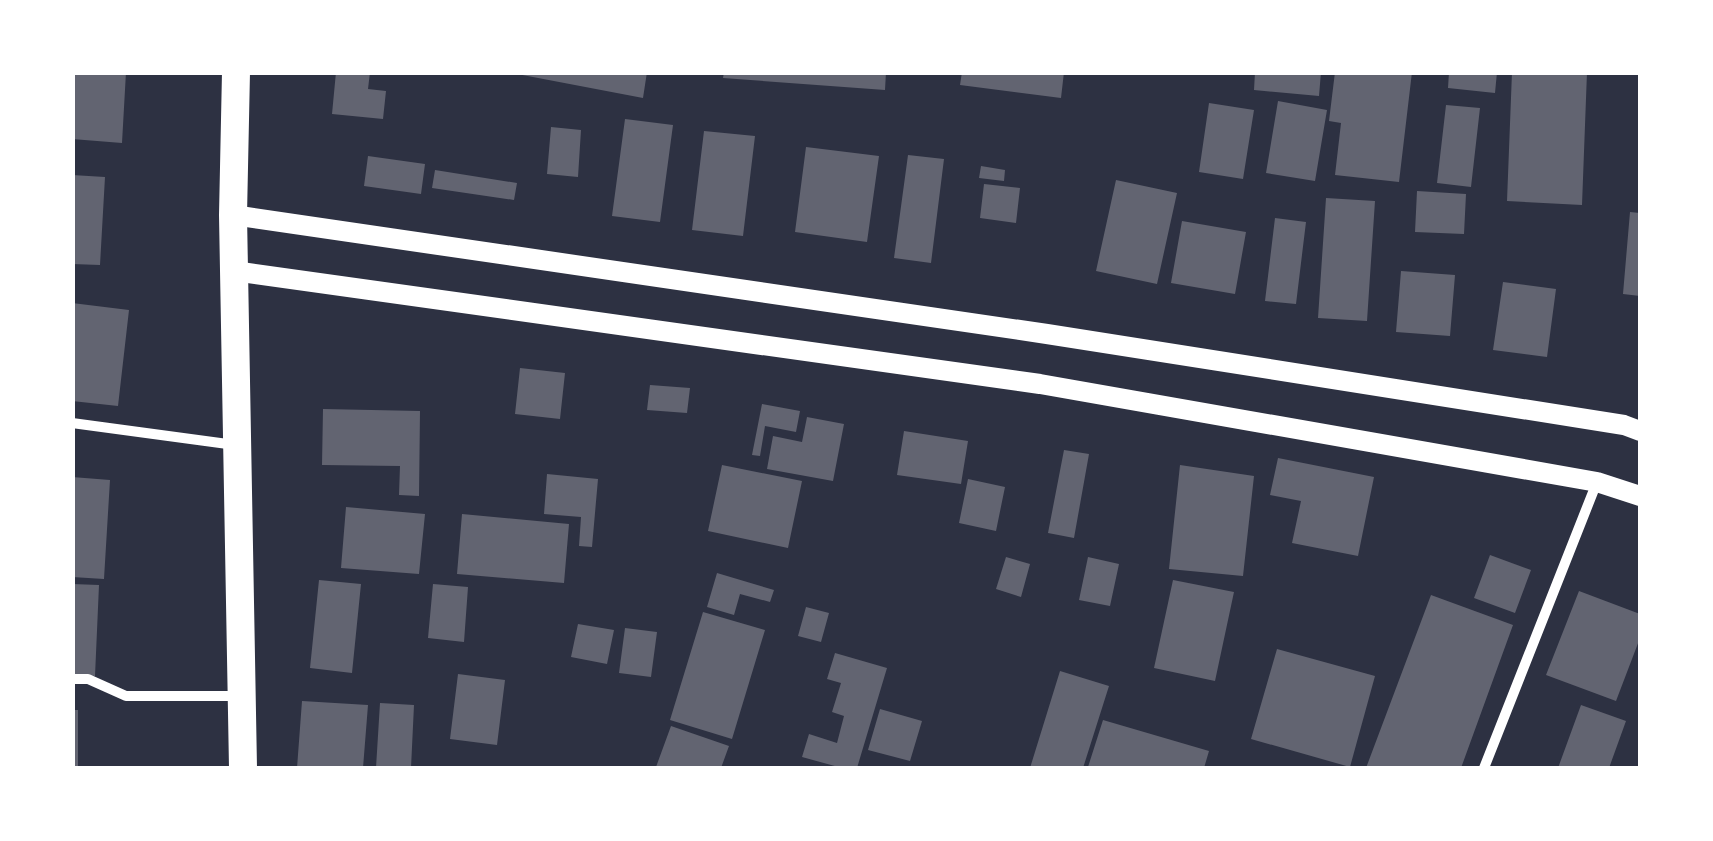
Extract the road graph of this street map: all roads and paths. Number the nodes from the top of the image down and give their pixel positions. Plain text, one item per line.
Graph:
1 (236, 72) edge
2 (233, 214) junction
3 (234, 270) junction
4 (72, 423) edge
5 (1640, 430) edge
6 (236, 445) junction
7 (1597, 482) junction
8 (1640, 496) edge
9 (72, 679) edge
10 (241, 696) junction
11 (242, 768) edge
12 (1484, 768) edge

1 - 2 highway
2 - 3 highway
2 - 5 main road
3 - 6 highway
3 - 7 main road
4 - 6 street
6 - 10 highway
7 - 8 main road
7 - 12 street
9 - 10 street
10 - 11 highway

